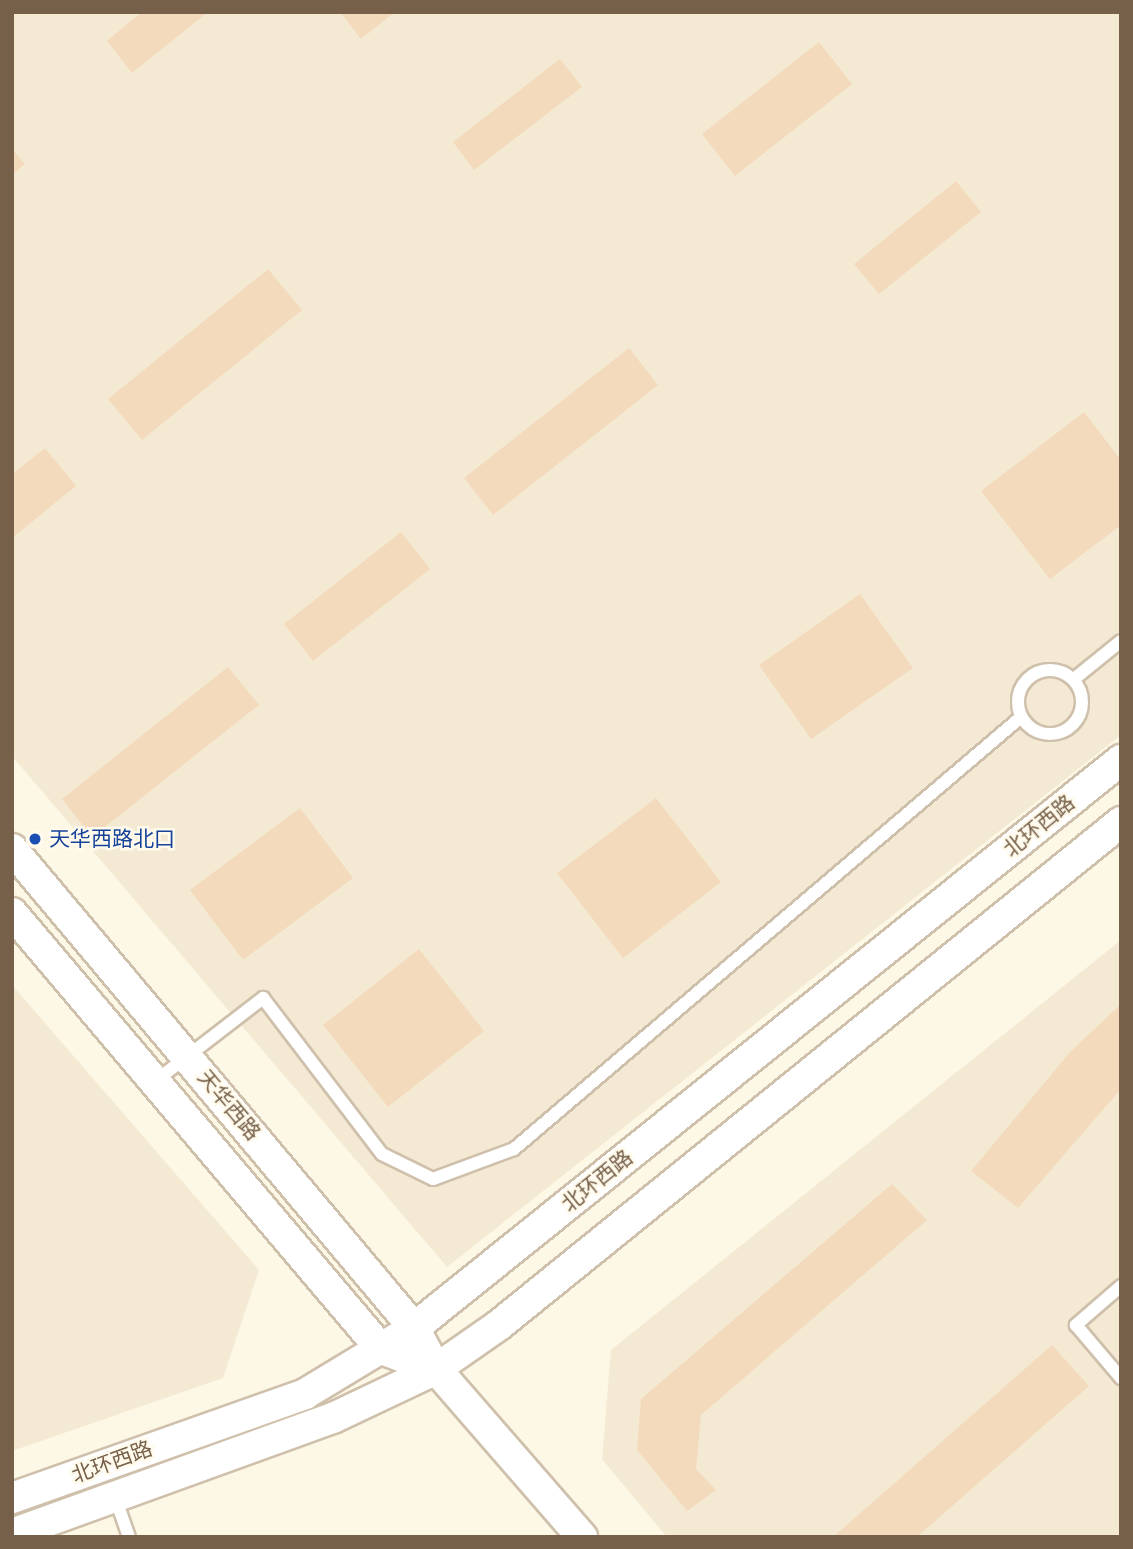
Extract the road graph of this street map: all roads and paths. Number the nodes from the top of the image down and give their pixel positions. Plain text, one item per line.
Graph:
1 (1121, 641) edge
2 (1074, 679) junction
3 (1021, 717) junction
4 (1121, 760) edge
5 (1121, 822) edge
6 (12, 849) edge
7 (12, 913) edge
8 (187, 1055) junction
9 (158, 1079) junction
10 (1121, 1286) edge
11 (414, 1328) junction
12 (381, 1349) junction
13 (436, 1369) junction
14 (1121, 1378) edge
15 (115, 1497) junction
16 (12, 1498) edge
17 (12, 1534) edge
18 (129, 1537) edge
19 (582, 1537) edge

1 - 2 lane
2 - 3 lane
2 - 3 lane
3 - 8 lane
4 - 11 street, 北环西路
5 - 13 street, 北环西路
6 - 8 street, 天华西路
7 - 9 street, 天华西路
8 - 9 lane
8 - 11 street, 天华西路
9 - 12 street, 天华西路
10 - 14 lane
11 - 12 street, 北环西路
11 - 13 street, 天华西路
12 - 13 street, 天华西路
12 - 16 street, 北环西路
13 - 15 street, 北环西路
13 - 19 street, 天华西路
15 - 17 street, 北环西路
15 - 18 lane

